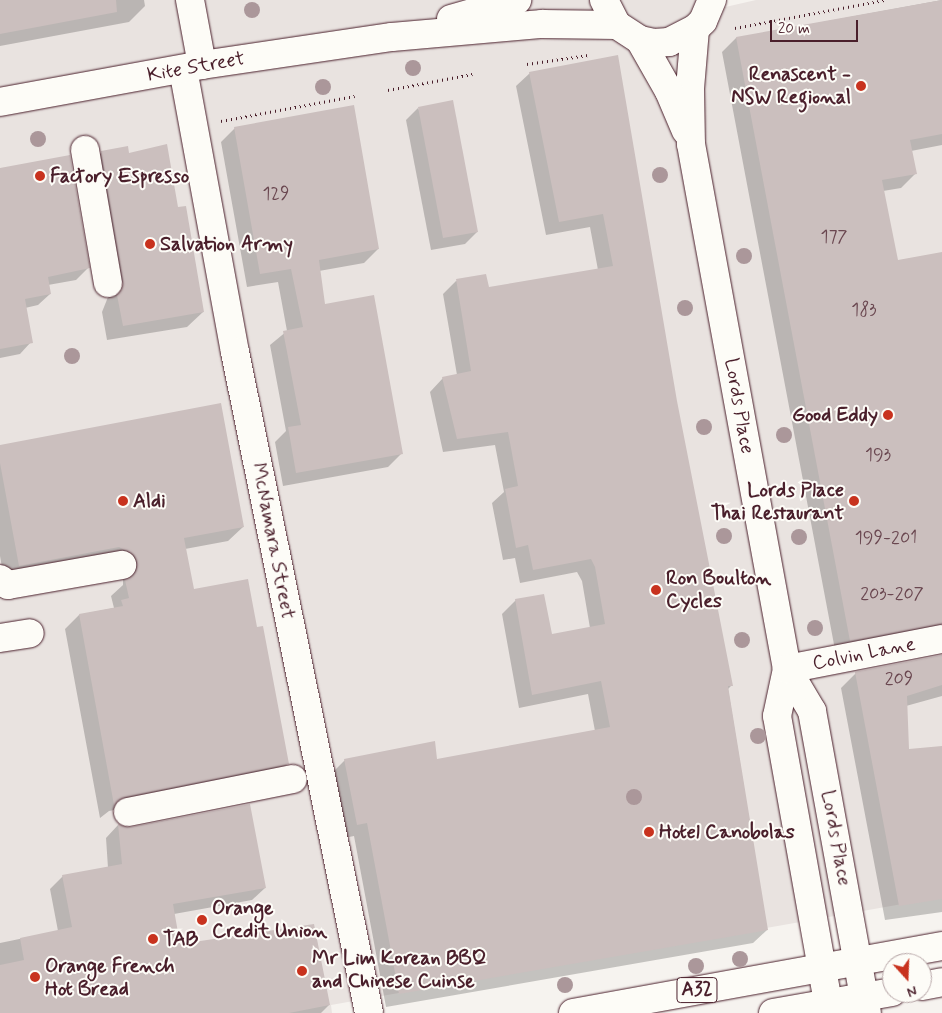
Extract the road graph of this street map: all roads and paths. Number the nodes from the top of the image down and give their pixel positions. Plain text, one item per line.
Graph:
1 (190, 0) edge
2 (517, 0) edge
3 (604, 0) edge
4 (885, 0) edge
5 (712, 10) edge
6 (617, 25) junction
7 (735, 28) dead end
8 (392, 37) junction
9 (640, 40) junction
10 (591, 55) dead end
11 (527, 64) dead end
12 (193, 67) junction
13 (473, 74) dead end
14 (388, 90) dead end
15 (355, 96) dead end
16 (0, 102) edge
17 (221, 121) dead end
18 (691, 144) junction
19 (84, 150) dead end
20 (108, 283) dead end
21 (122, 564) dead end
22 (0, 579) edge
23 (30, 633) dead end
24 (0, 638) edge
25 (942, 639) edge
26 (787, 669) junction
27 (293, 779) dead end
28 (128, 812) dead end
29 (942, 946) edge
30 (858, 961) junction
31 (822, 967) junction
32 (882, 997) edge
33 (866, 1005) edge
34 (829, 1008) edge
35 (369, 1013) edge
36 (572, 1013) edge
37 (773, 1013) edge

1 - 12 main road, McNamara Street
2 - 8 main road, Kite Street
3 - 6 main road
4 - 7 path
5 - 9 main road
5 - 18 main road, Lords Place
6 - 8 main road, Kite Street
6 - 9 main road
8 - 12 main road, Kite Street
9 - 18 main road, Lords Place
10 - 11 path
12 - 16 main road, Kite Street
12 - 35 main road, McNamara Street
13 - 14 path
15 - 17 path
18 - 26 main road, Lords Place
19 - 20 main road
21 - 22 main road
23 - 24 main road
25 - 26 main road, Colvin Lane
26 - 30 main road, Lords Place
26 - 31 main road, Lords Place
27 - 28 main road
29 - 30 main road, A32
30 - 31 main road, A32
30 - 33 main road, Lords Place
31 - 34 main road, Lords Place
31 - 36 main road, A32
32 - 33 main road
33 - 34 main road
34 - 37 main road

